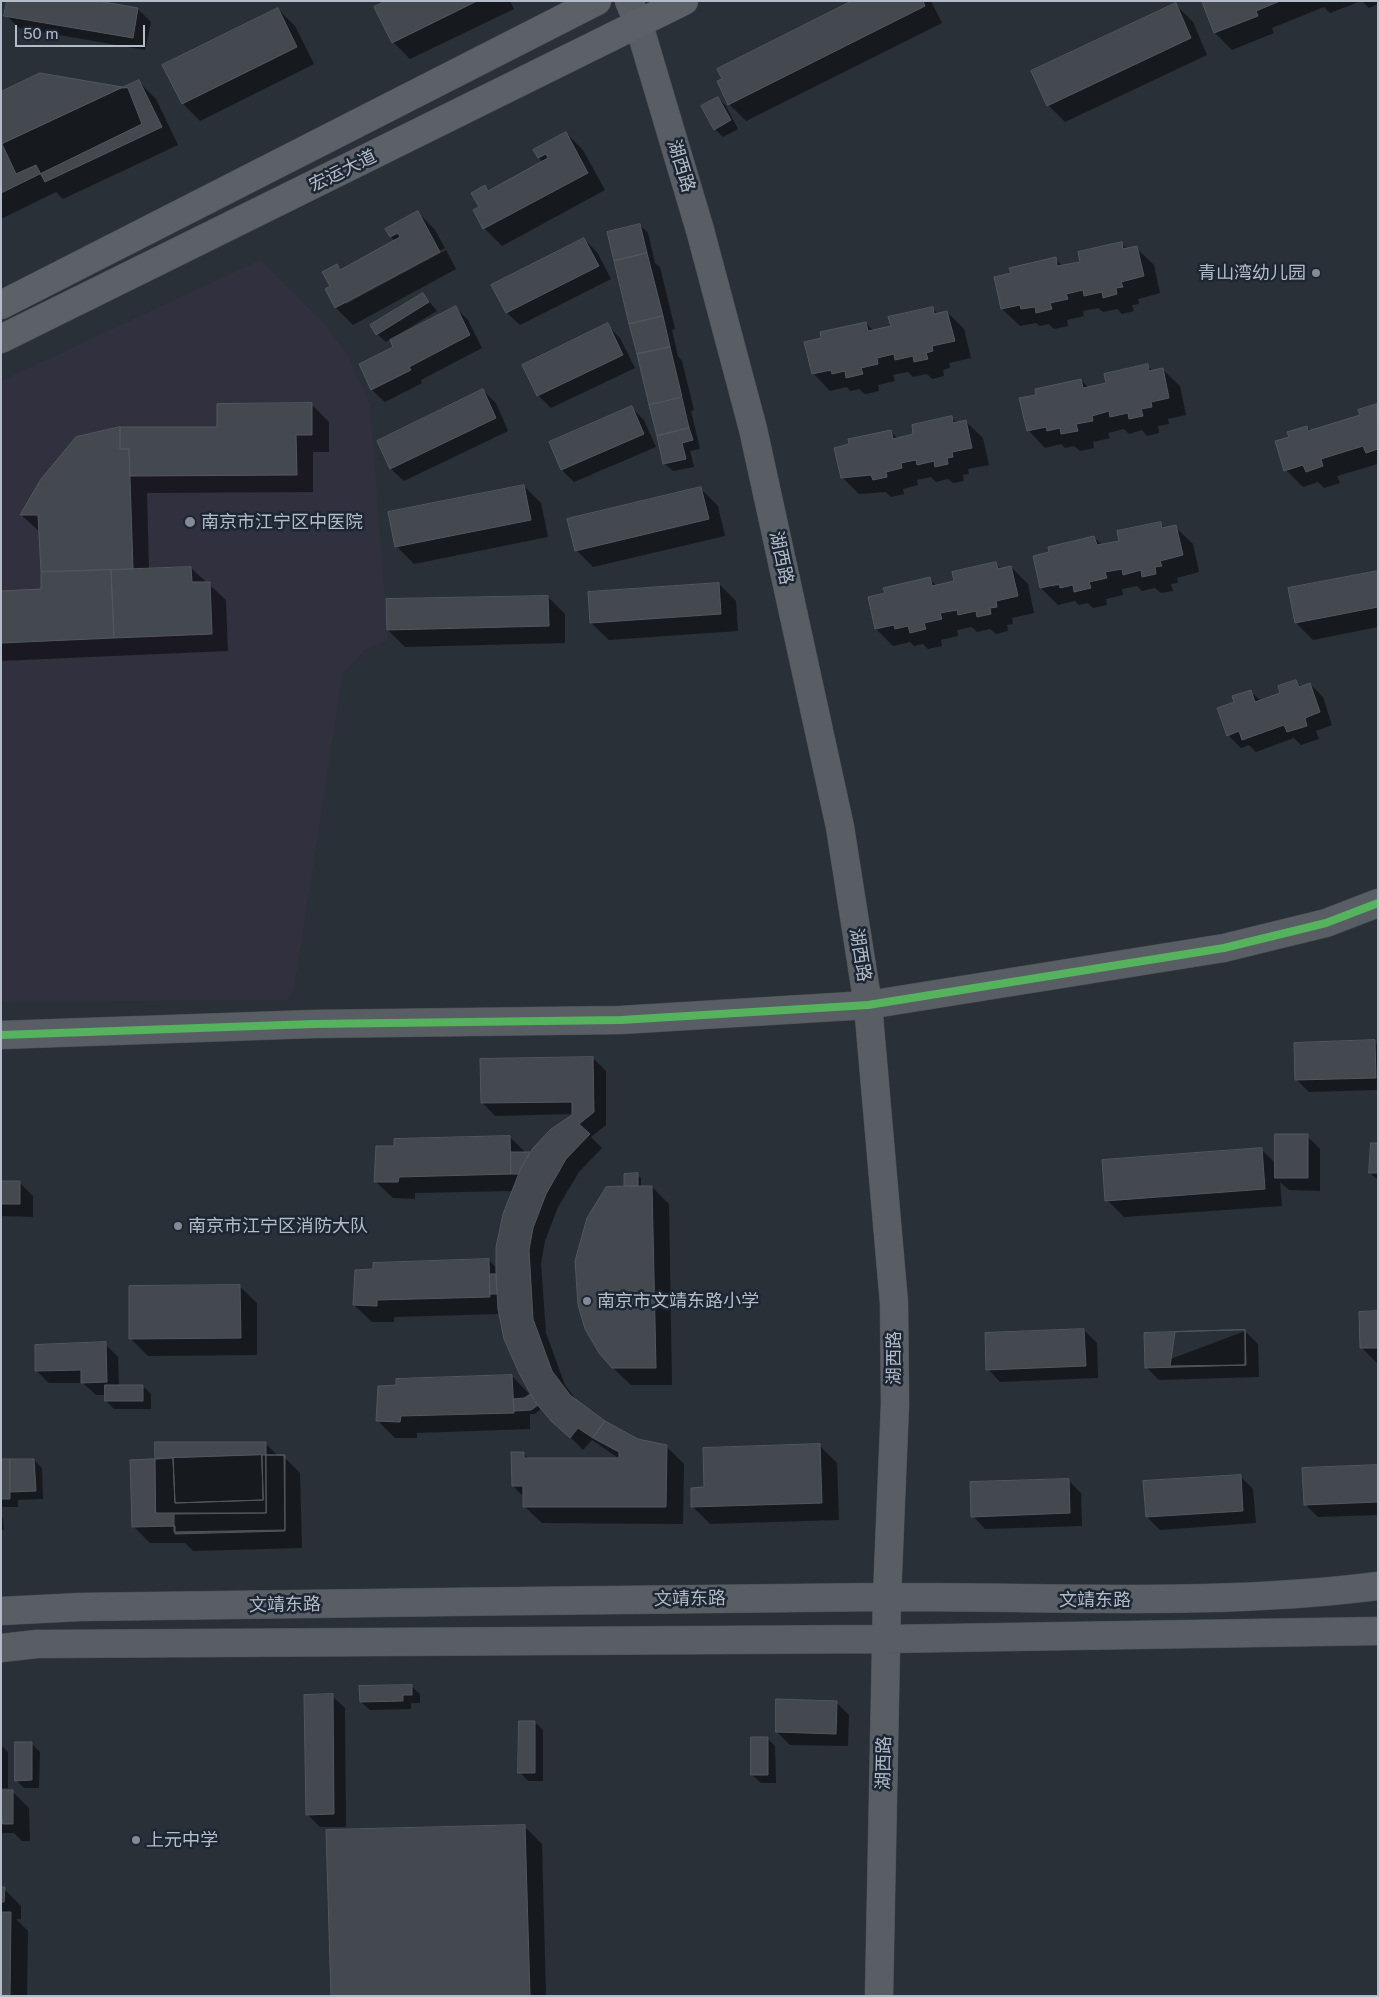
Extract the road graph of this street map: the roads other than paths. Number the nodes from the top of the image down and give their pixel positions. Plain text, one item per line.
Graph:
1 (597, 1) edge
2 (684, 1) edge
3 (634, 13) edge
4 (1, 305) edge
5 (1, 339) edge
6 (1378, 904) edge
7 (868, 1005) junction
8 (1, 1035) edge
9 (1378, 1586) edge
10 (887, 1597) junction
11 (1, 1611) edge
12 (1378, 1631) edge
13 (886, 1639) junction
14 (1, 1648) edge
15 (879, 1996) edge

1 - 4 main road, 宏运大道
2 - 3 main road, 宏运大道
3 - 5 main road, 宏运大道
3 - 7 main road, 湖西路
6 - 7 main road
7 - 8 main road
7 - 10 main road, 湖西路
9 - 10 main road, 文靖东路
10 - 11 main road, 文靖东路
10 - 13 main road, 湖西路
12 - 13 main road, 文靖东路
13 - 14 main road, 文靖东路
13 - 15 main road, 湖西路

